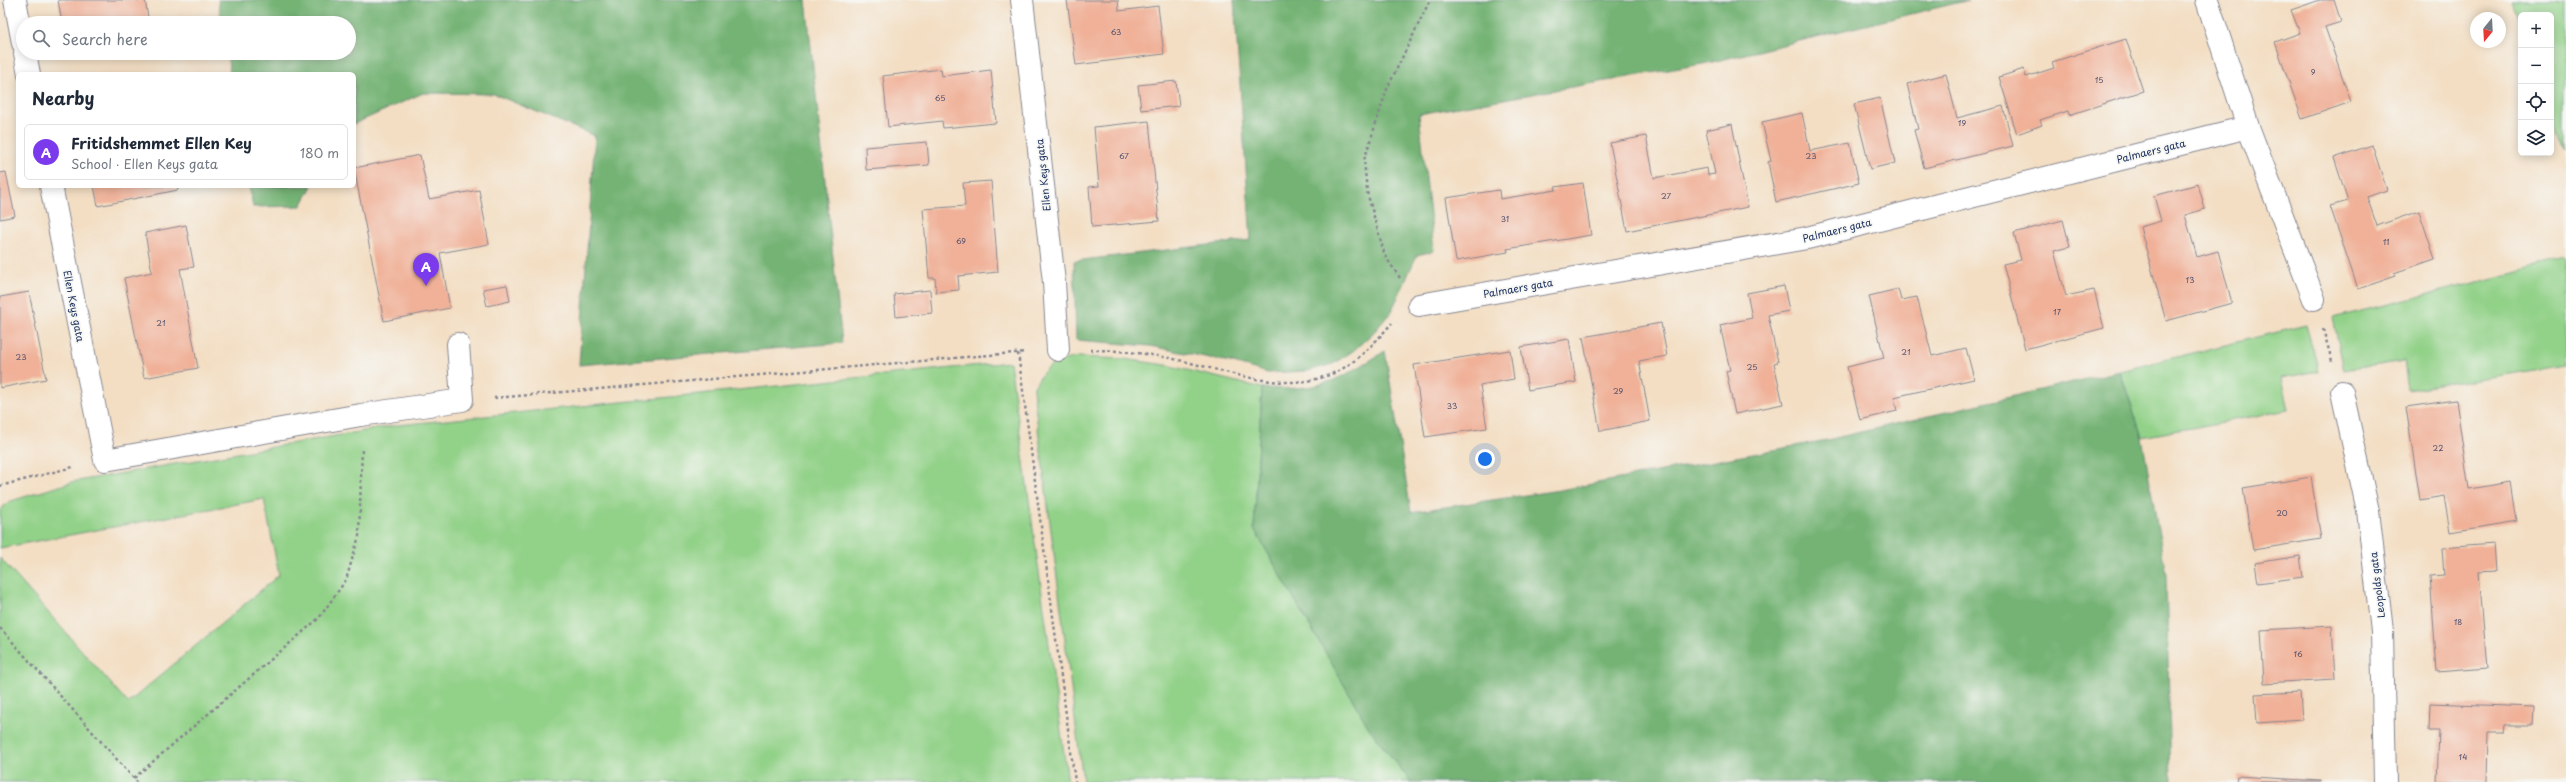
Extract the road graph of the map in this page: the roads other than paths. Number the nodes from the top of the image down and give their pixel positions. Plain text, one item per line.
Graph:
1 (15, 0) edge
2 (1022, 0) edge
3 (2207, 0) edge
4 (18, 16) edge
5 (26, 60) edge
6 (29, 72) edge
7 (2248, 127) junction
8 (51, 188) edge
9 (2314, 299) road end
10 (1419, 305) road end
11 (458, 344) dead end
12 (1058, 350) road end
13 (2342, 392) road end
14 (2385, 782) edge

1 - 4 street
2 - 12 street, Ellen Keys gata
3 - 7 street
5 - 6 street
7 - 9 street
7 - 10 street, Palmaers gata
8 - 11 street, Ellen Keys gata
13 - 14 street, Leopolds gata

